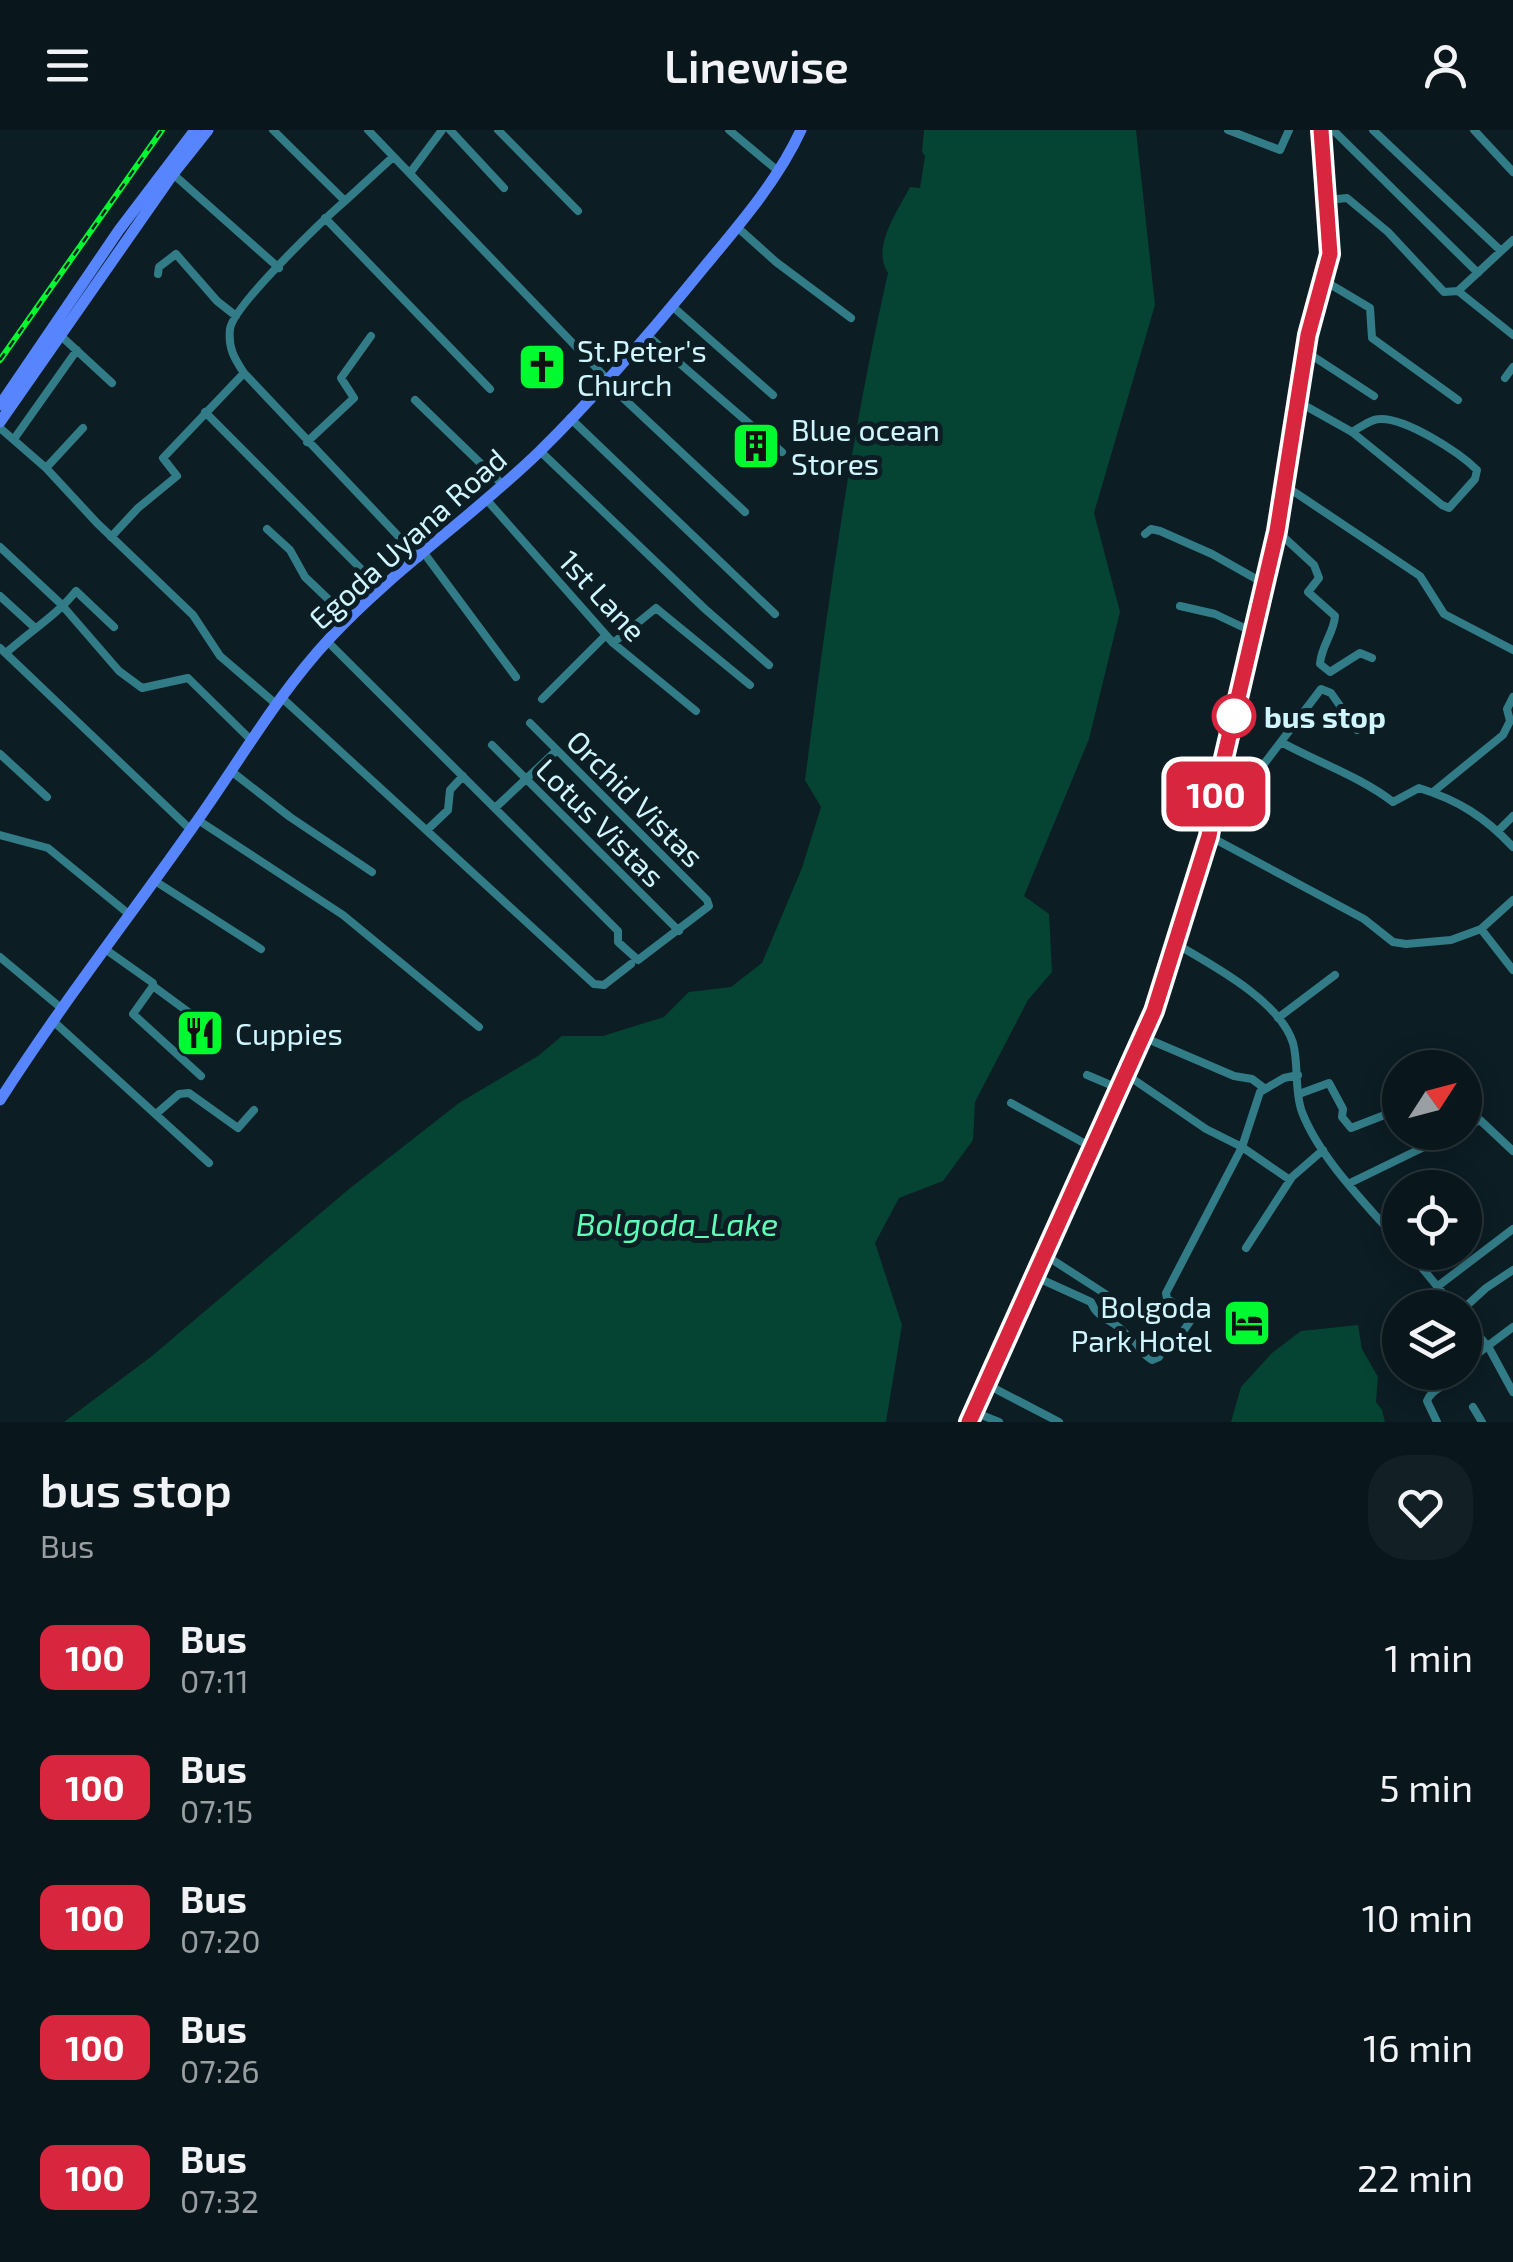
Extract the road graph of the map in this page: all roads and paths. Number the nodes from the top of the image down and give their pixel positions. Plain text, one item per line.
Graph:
1 (195, 130) edge
2 (208, 130) edge
3 (273, 130) edge
4 (368, 130) edge
5 (442, 130) edge
6 (450, 130) edge
7 (498, 130) edge
8 (728, 130) edge
9 (801, 130) edge
10 (1228, 130) edge
11 (1289, 130) edge
12 (1322, 130) edge
13 (1332, 130) edge
14 (1373, 130) edge
15 (1474, 130) edge
16 (393, 157) junction
17 (778, 171) junction
18 (1513, 172) edge
19 (410, 173) junction
20 (173, 174) junction
21 (504, 188) dead end
22 (344, 200) junction
23 (1327, 200) junction
24 (578, 211) dead end
25 (325, 218) junction
26 (737, 227) junction
27 (1513, 240) edge
28 (1501, 251) junction
29 (279, 268) junction
30 (1478, 273) junction
31 (158, 274) dead end
32 (1322, 280) junction
33 (1458, 291) junction
34 (672, 306) junction
35 (236, 316) junction
36 (851, 318) dead end
37 (647, 334) junction
38 (1513, 335) edge
39 (60, 336) junction
40 (371, 336) dead end
41 (77, 350) junction
42 (1305, 351) junction
43 (1513, 367) edge
44 (244, 373) junction
45 (1505, 378) dead end
46 (607, 381) junction
47 (112, 383) dead end
48 (490, 389) dead end
49 (772, 395) dead end
50 (1374, 396) dead end
51 (416, 400) dead end
52 (1295, 400) junction
53 (1458, 400) dead end
54 (0, 405) edge
55 (205, 412) junction
56 (570, 418) junction
57 (0, 425) edge
58 (83, 428) dead end
59 (1352, 432) junction
60 (14, 439) junction
61 (307, 442) junction
62 (540, 451) junction
63 (782, 452) dead end
64 (46, 468) junction
65 (503, 484) junction
66 (1284, 485) junction
67 (486, 500) junction
68 (744, 512) dead end
69 (267, 530) dead end
70 (1277, 531) junction
71 (1144, 534) dead end
72 (110, 536) junction
73 (0, 547) edge
74 (421, 556) junction
75 (1265, 584) junction
76 (381, 589) junction
77 (0, 596) edge
78 (1180, 606) dead end
79 (64, 607) junction
80 (776, 614) dead end
81 (348, 619) junction
82 (114, 626) dead end
83 (34, 627) junction
84 (1253, 632) junction
85 (610, 639) junction
86 (328, 640) junction
87 (3, 650) edge
88 (1513, 650) edge
89 (1372, 658) dead end
90 (769, 665) dead end
91 (1330, 672) junction
92 (516, 677) dead end
93 (750, 685) dead end
94 (1326, 690) junction
95 (1513, 697) edge
96 (542, 699) dead end
97 (279, 701) junction
98 (696, 711) dead end
99 (530, 723) dead end
100 (1357, 730) dead end
101 (251, 740) junction
102 (1281, 742) junction
103 (492, 745) dead end
104 (556, 750) junction
105 (0, 754) edge
106 (1224, 759) junction
107 (230, 771) junction
108 (463, 776) junction
109 (526, 779) junction
110 (1433, 792) junction
111 (47, 797) dead end
112 (495, 808) junction
113 (1513, 816) edge
114 (195, 825) junction
115 (427, 830) junction
116 (1498, 831) junction
117 (0, 835) edge
118 (1209, 836) junction
119 (1513, 847) edge
120 (372, 872) dead end
121 (155, 881) junction
122 (1513, 900) edge
123 (130, 915) junction
124 (1481, 929) junction
125 (678, 931) junction
126 (1176, 944) junction
127 (105, 949) junction
128 (261, 949) dead end
129 (0, 957) edge
130 (635, 962) junction
131 (1513, 970) edge
132 (1336, 975) dead end
133 (154, 986) junction
134 (61, 1008) junction
135 (1278, 1018) junction
136 (52, 1020) junction
137 (478, 1027) dead end
138 (210, 1028) dead end
139 (1143, 1037) junction
140 (1087, 1075) dead end
141 (1127, 1075) junction
142 (1298, 1075) junction
143 (201, 1076) dead end
144 (1264, 1088) junction
145 (1120, 1089) junction
146 (1299, 1094) junction
147 (0, 1100) edge
148 (1012, 1103) dead end
149 (254, 1110) dead end
150 (156, 1114) junction
151 (1382, 1115) edge
152 (1482, 1122) edge
153 (1242, 1147) junction
154 (1093, 1148) junction
155 (1322, 1150) junction
156 (1418, 1150) edge
157 (1513, 1151) edge
158 (209, 1163) dead end
159 (1290, 1180) junction
160 (1350, 1183) junction
161 (1382, 1221) edge
162 (1513, 1229) edge
163 (1246, 1248) dead end
164 (1045, 1255) junction
165 (1424, 1270) edge
166 (1513, 1270) edge
167 (1036, 1278) junction
168 (1438, 1286) junction
169 (1441, 1290) edge
170 (1482, 1294) edge
171 (1110, 1297) dead end
172 (1513, 1327) edge
173 (1482, 1339) edge
174 (1490, 1348) junction
175 (1482, 1353) edge
176 (986, 1384) junction
177 (1433, 1390) edge
178 (1513, 1392) edge
179 (1473, 1407) dead end
180 (972, 1417) edge
181 (999, 1422) edge
182 (1059, 1422) edge
183 (1437, 1422) edge
184 (1482, 1422) edge

1 - 54 main road
2 - 20 main road
3 - 22 street
4 - 16 street
5 - 19 street
6 - 21 street
7 - 24 street
8 - 17 street
9 - 17 main road, Egoda Uyana Road
10 - 11 street
12 - 23 highway
13 - 30 street
14 - 28 street
15 - 18 street
16 - 19 street
16 - 22 street
17 - 26 main road, Egoda Uyana Road
19 - 46 street
20 - 29 street
20 - 39 main road
22 - 25 street
23 - 32 highway
23 - 33 street
25 - 29 street
25 - 48 street
26 - 34 main road, Egoda Uyana Road
26 - 36 street
27 - 28 street
28 - 30 street
29 - 35 street
30 - 33 street
31 - 35 street
32 - 42 highway
32 - 53 street
33 - 38 street
34 - 37 main road, Egoda Uyana Road
34 - 49 street
35 - 44 street
37 - 46 main road, Egoda Uyana Road
37 - 63 street
39 - 41 street
39 - 57 main road
40 - 61 street
41 - 47 street
41 - 60 street
42 - 50 street
42 - 52 highway
43 - 45 street
44 - 55 street
44 - 61 street
46 - 56 main road, Egoda Uyana Road
46 - 68 street
51 - 65 street
52 - 59 street
52 - 66 highway
55 - 72 street
55 - 76 street
56 - 62 main road, Egoda Uyana Road
56 - 80 street
57 - 60 street
58 - 64 street
59 - 59 street
60 - 64 street
61 - 74 street
62 - 65 main road, Egoda Uyana Road
62 - 90 street
64 - 72 street
65 - 67 main road, Egoda Uyana Road
66 - 70 highway
66 - 88 street
67 - 74 main road, Egoda Uyana Road
67 - 85 street, 1st Lane
69 - 81 street
70 - 75 highway
70 - 91 street
71 - 75 street
72 - 97 street
73 - 79 street
74 - 76 main road, Egoda Uyana Road
74 - 92 street
75 - 84 highway
76 - 81 main road, Egoda Uyana Road
77 - 83 street
78 - 84 street
79 - 82 street
79 - 83 street
79 - 101 street
81 - 86 main road, Egoda Uyana Road
83 - 87 street
84 - 106 highway
85 - 93 street
85 - 96 street
85 - 98 street, 1st Lane
86 - 97 main road, Egoda Uyana Road
86 - 108 street
87 - 114 street
89 - 91 street
91 - 94 street
94 - 100 street
94 - 102 street
95 - 110 street
97 - 101 main road, Egoda Uyana Road
97 - 115 street
99 - 104 street, Orchid Vistas
101 - 107 main road, Egoda Uyana Road
102 - 106 street
102 - 110 street
103 - 109 street, Lotus Vistas
104 - 109 street
104 - 125 street, Orchid Vistas
105 - 111 street
106 - 118 highway
107 - 114 main road, Egoda Uyana Road
107 - 120 street
108 - 112 street
108 - 115 street
109 - 112 street
109 - 125 street, Lotus Vistas
110 - 116 street
112 - 130 street
113 - 116 street
114 - 121 main road, Egoda Uyana Road
114 - 137 street
115 - 130 street
116 - 119 street
117 - 123 street
118 - 124 street
118 - 126 highway
121 - 123 main road, Egoda Uyana Road
121 - 128 street
122 - 124 street
123 - 127 main road, Egoda Uyana Road
124 - 131 street
125 - 130 street
126 - 135 street
126 - 139 highway
127 - 133 street
127 - 134 main road, Egoda Uyana Road
129 - 134 street
132 - 135 street
133 - 138 street
133 - 143 street
134 - 136 main road, Egoda Uyana Road
135 - 142 street
136 - 147 main road, Egoda Uyana Road
136 - 150 street
139 - 141 highway
139 - 144 street
140 - 145 street
141 - 145 highway
141 - 153 street
142 - 144 street
142 - 146 street
144 - 153 street
145 - 154 highway
146 - 151 street
146 - 155 street
148 - 154 street
149 - 150 street
150 - 158 street
152 - 157 street
153 - 159 street
153 - 167 street
154 - 164 highway
155 - 159 street
155 - 160 street
156 - 160 street
159 - 163 street
160 - 161 street
162 - 168 street
164 - 167 highway
164 - 171 street
165 - 168 street
166 - 170 street
167 - 176 highway
168 - 169 street
172 - 174 street
173 - 174 street
174 - 175 street
174 - 178 street
176 - 180 highway
176 - 182 street
177 - 183 street
179 - 184 street
180 - 181 street

